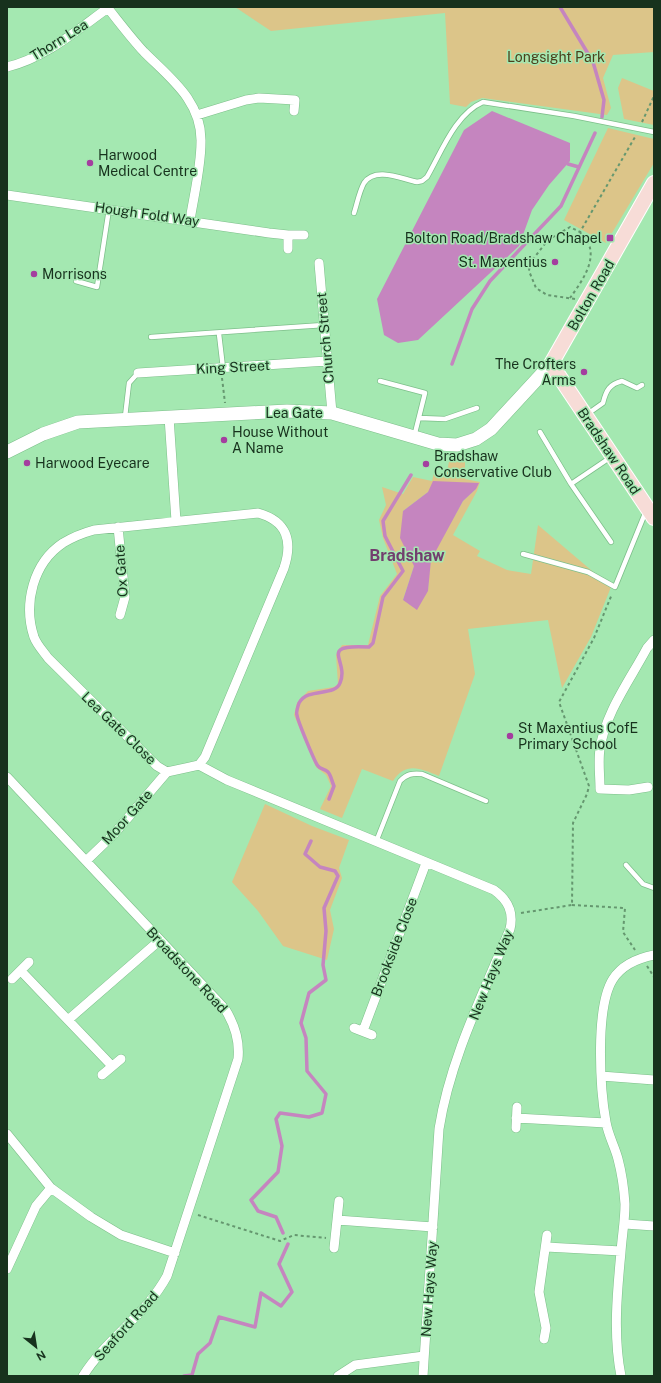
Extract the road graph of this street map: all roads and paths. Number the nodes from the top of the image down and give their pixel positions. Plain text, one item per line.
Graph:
1 (108, 7) edge
2 (7, 67) edge
3 (654, 96) edge
4 (294, 111) dead end
5 (197, 115) junction
6 (639, 129) junction
7 (654, 132) edge
8 (654, 183) edge
9 (7, 195) edge
10 (109, 209) junction
11 (354, 213) dead end
12 (190, 220) junction
13 (580, 232) junction
14 (304, 235) dead end
15 (288, 236) junction
16 (288, 249) dead end
17 (319, 263) dead end
18 (76, 282) dead end
19 (570, 298) junction
20 (588, 300) junction
21 (324, 325) junction
22 (219, 334) junction
23 (151, 337) dead end
24 (327, 361) junction
25 (551, 364) junction
26 (222, 368) junction
27 (138, 373) joint
28 (380, 381) dead end
29 (642, 385) dead end
30 (477, 408) dead end
31 (332, 413) junction
32 (226, 414) junction
33 (586, 415) junction
34 (169, 417) junction
35 (419, 418) junction
36 (125, 419) junction
37 (540, 432) dead end
38 (414, 438) junction
39 (7, 452) edge
40 (612, 456) junction
41 (571, 484) junction
42 (651, 513) edge
43 (176, 521) junction
44 (118, 526) junction
45 (611, 542) dead end
46 (523, 554) dead end
47 (615, 587) junction
48 (120, 615) dead end
49 (654, 640) edge
50 (199, 765) junction
51 (167, 772) junction
52 (7, 777) edge
53 (648, 787) dead end
54 (486, 801) dead end
55 (376, 842) junction
56 (86, 861) junction
57 (426, 863) junction
58 (626, 865) dead end
59 (654, 888) edge
60 (572, 905) junction
61 (512, 915) junction
62 (160, 940) junction
63 (654, 955) edge
64 (641, 959) junction
65 (30, 962) dead end
66 (21, 971) junction
67 (12, 979) dead end
68 (68, 1020) junction
69 (354, 1028) dead end
70 (121, 1059) dead end
71 (112, 1066) junction
72 (102, 1075) dead end
73 (601, 1076) junction
74 (654, 1080) edge
75 (517, 1107) dead end
76 (516, 1118) junction
77 (606, 1123) junction
78 (516, 1128) dead end
79 (7, 1134) edge
80 (51, 1188) junction
81 (338, 1201) dead end
82 (188, 1212) junction
83 (337, 1220) junction
84 (625, 1224) junction
85 (654, 1226) edge
86 (433, 1227) junction
87 (547, 1235) dead end
88 (335, 1244) joint
89 (546, 1247) junction
90 (621, 1251) junction
91 (175, 1253) junction
92 (7, 1269) edge
93 (544, 1340) dead end
94 (424, 1356) junction
95 (83, 1376) edge
96 (338, 1376) edge
97 (423, 1376) edge
98 (621, 1376) edge

1 - 2 street, Thorn Lea
1 - 5 street
3 - 6 path
4 - 5 street
5 - 12 street
6 - 7 lane
6 - 11 lane
6 - 13 path
8 - 20 main road, Bolton Road
9 - 10 street, Hough Fold Way
10 - 12 street, Hough Fold Way
10 - 18 lane
12 - 15 street, Hough Fold Way
13 - 19 path
13 - 19 path
14 - 15 street, Hough Fold Way
15 - 16 street
17 - 21 street, Church Street
19 - 20 path
20 - 25 main road, Bolton Road
21 - 22 lane
21 - 24 street, Church Street
22 - 23 lane
22 - 26 lane
24 - 26 street, King Street
24 - 31 street, Church Street
25 - 33 main road, Bradshaw Road
25 - 38 main road, Lea Gate
26 - 27 street, King Street
26 - 32 path
27 - 36 lane
28 - 35 lane
29 - 33 lane
30 - 35 lane
31 - 32 main road, Lea Gate
31 - 38 main road, Lea Gate
32 - 34 main road, Lea Gate
33 - 40 main road, Bradshaw Road
34 - 36 main road, Lea Gate
34 - 43 street
35 - 38 lane
36 - 39 main road, Lea Gate
37 - 41 lane
40 - 41 lane
40 - 42 main road, Bradshaw Road
41 - 45 lane
42 - 47 lane
43 - 44 street, Lea Gate Close
43 - 50 street, Lea Gate Close
44 - 48 street, Ox Gate
44 - 51 street, Lea Gate Close
46 - 47 lane
47 - 60 path
49 - 53 street
50 - 51 street, Lea Gate Close
50 - 55 street, New Hays Way
51 - 56 street, Moor Gate
52 - 56 street, Broadstone Road
54 - 55 lane
55 - 57 street, New Hays Way
56 - 62 street, Broadstone Road
57 - 61 street, New Hays Way
57 - 69 street, Brookside Close
58 - 59 lane
60 - 61 path
60 - 64 path
61 - 86 street, New Hays Way
62 - 68 street
62 - 82 street, Broadstone Road
63 - 64 street
64 - 73 street
65 - 66 street
66 - 67 street
66 - 68 street
68 - 71 street
70 - 71 street
71 - 72 street
73 - 74 street
73 - 77 street
75 - 76 street
76 - 77 street
76 - 78 street
77 - 84 street
79 - 80 street
80 - 91 street
80 - 92 street
81 - 83 street
82 - 88 path
82 - 91 street, Broadstone Road
83 - 86 street
83 - 88 street
84 - 85 street
84 - 90 street
86 - 94 street, New Hays Way
87 - 89 street
89 - 90 street
89 - 93 street
90 - 98 street
91 - 95 street, Seaford Road
94 - 96 street
94 - 97 street, New Hays Way

